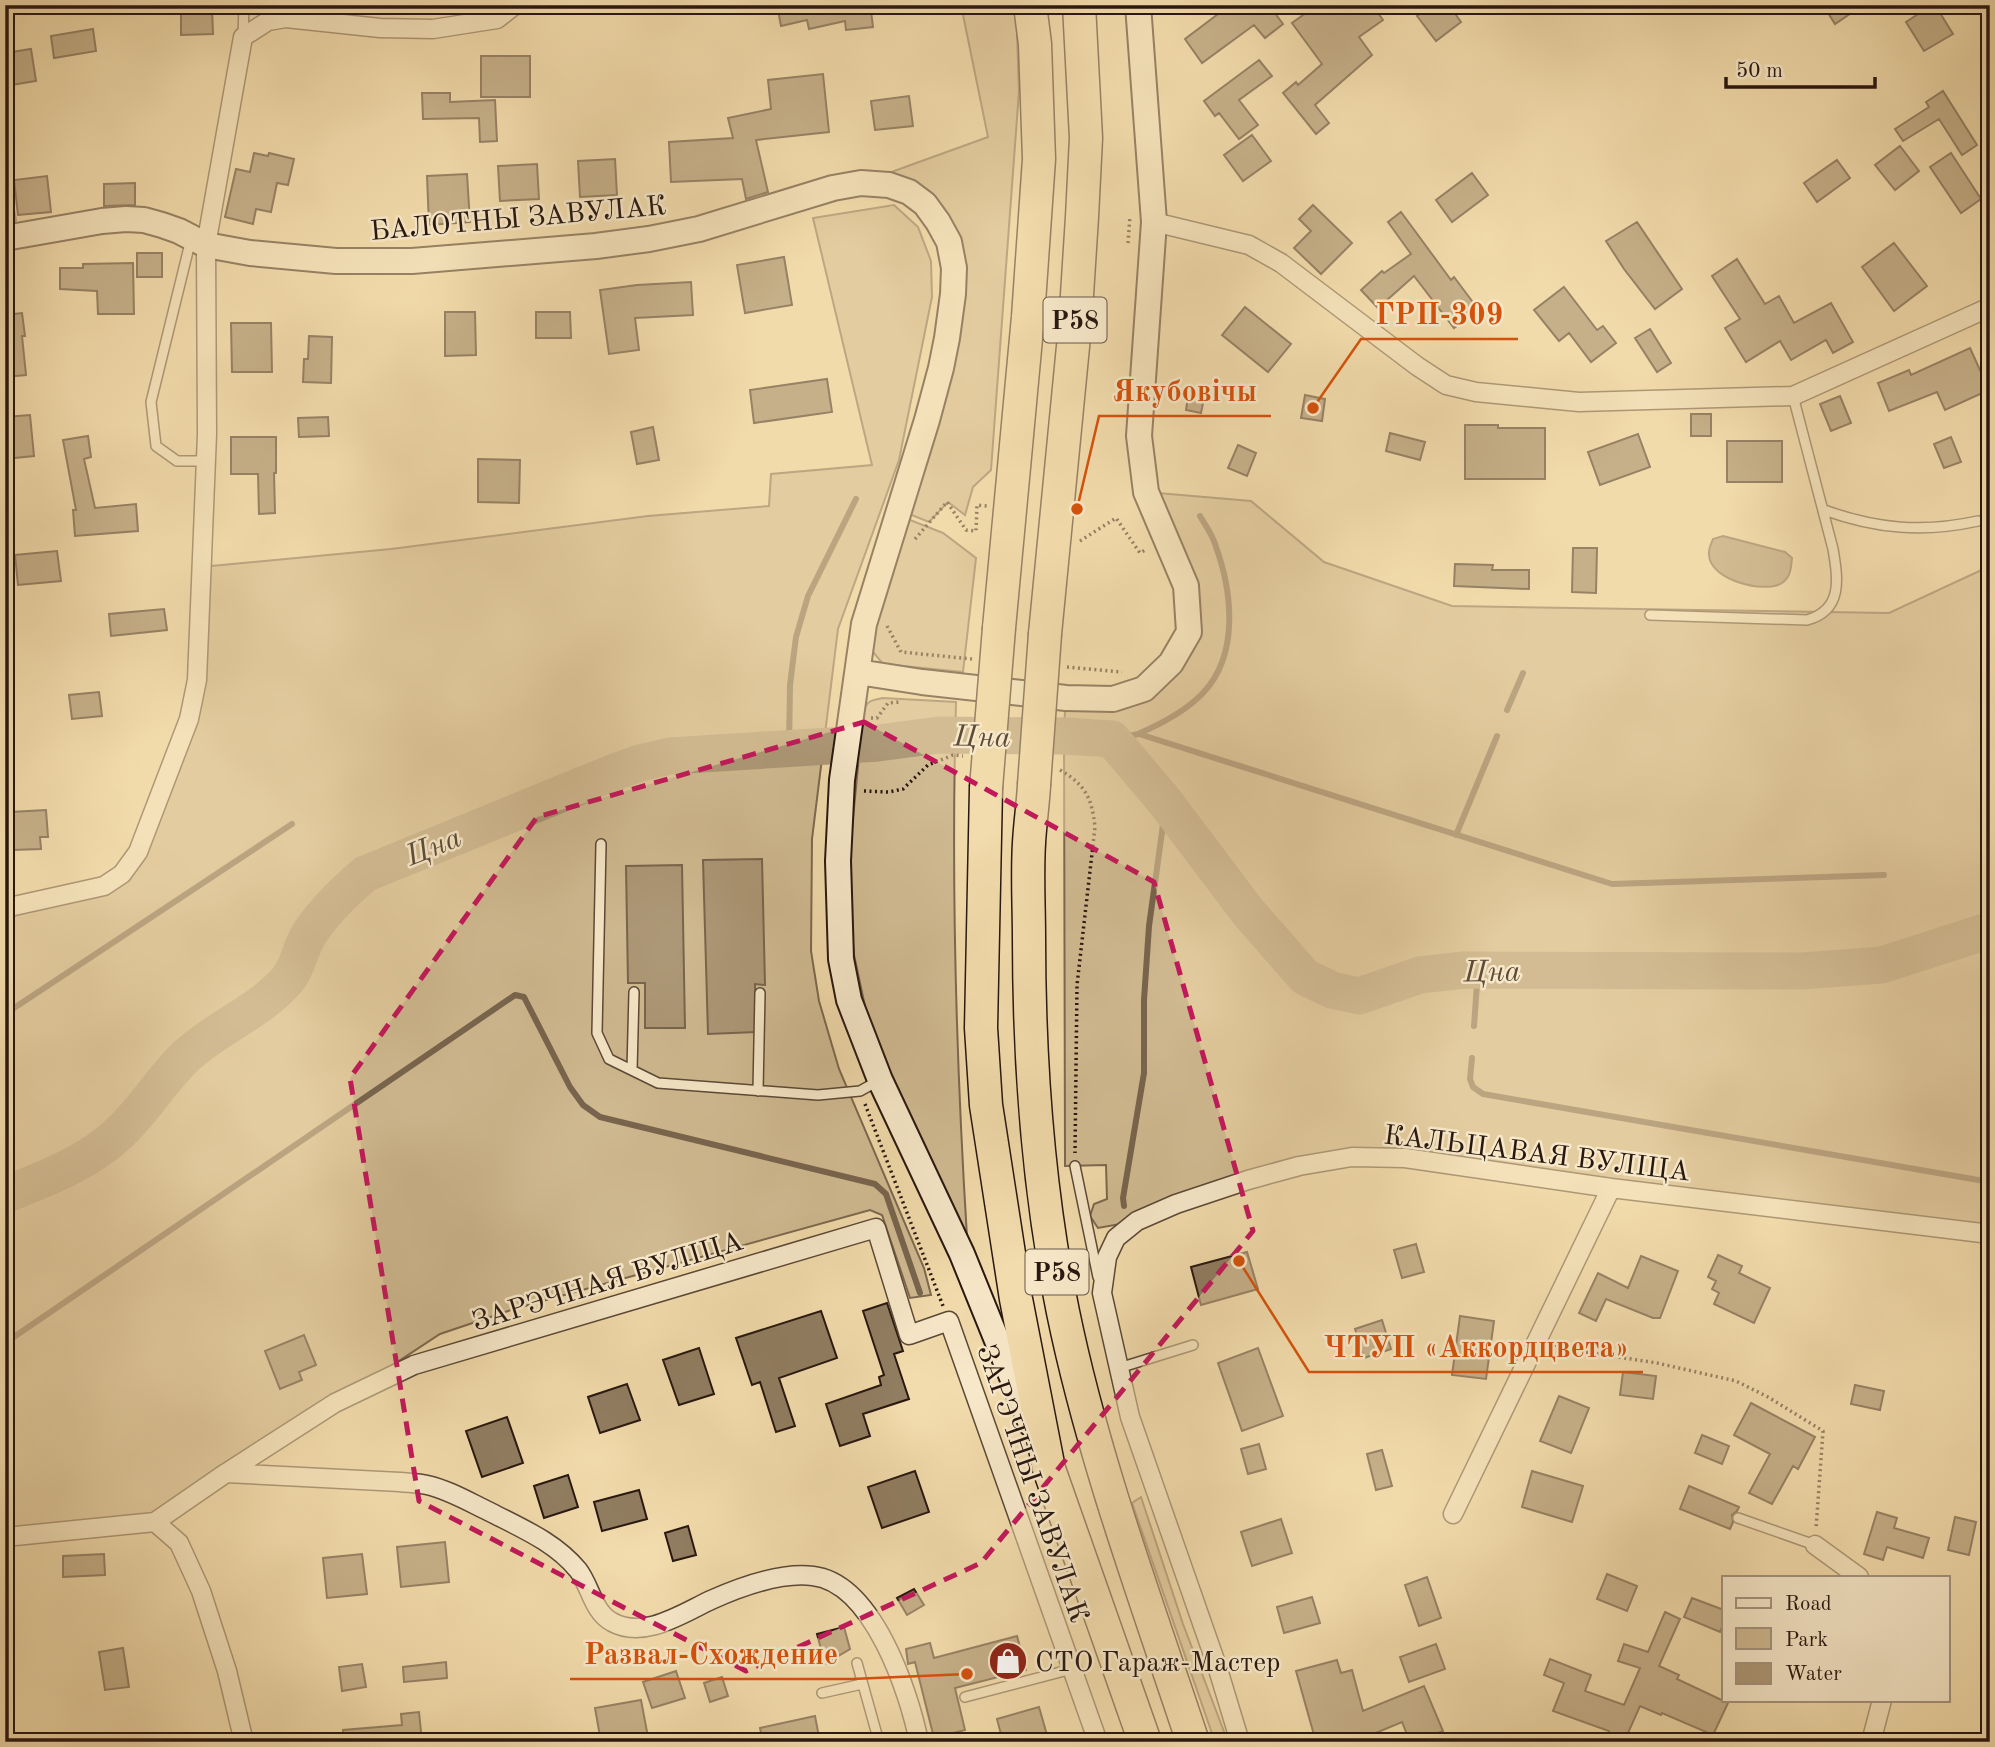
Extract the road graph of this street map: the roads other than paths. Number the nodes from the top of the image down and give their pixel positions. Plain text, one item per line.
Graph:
1 (244, 5) edge
2 (514, 5) edge
3 (1030, 5) edge
4 (1079, 5) edge
5 (1138, 5) edge
6 (243, 37) junction
7 (1154, 222) junction
8 (5, 238) edge
9 (199, 241) junction
10 (1990, 307) edge
11 (1793, 396) junction
12 (206, 461) junction
13 (1824, 510) junction
14 (1978, 521) dead end
15 (1650, 615) dead end
16 (858, 672) junction
17 (601, 844) dead end
18 (5, 908) edge
19 (634, 992) dead end
20 (760, 993) dead end
21 (632, 1070) junction
22 (880, 1080) junction
23 (758, 1091) junction
24 (1075, 1166) dead end
25 (1611, 1188) junction
26 (1990, 1234) edge
27 (1102, 1293) junction
28 (949, 1321) joint
29 (1193, 1345) dead end
30 (1119, 1368) junction
31 (1049, 1469) junction
32 (226, 1474) junction
33 (1453, 1514) dead end
34 (1738, 1518) dead end
35 (155, 1522) junction
36 (5, 1537) edge
37 (1815, 1545) joint
38 (1858, 1576) edge
39 (857, 1662) dead end
40 (1072, 1669) junction
41 (862, 1684) junction
42 (822, 1693) dead end
43 (965, 1696) dead end
44 (1881, 1702) edge
45 (244, 1742) edge
46 (880, 1742) edge
47 (919, 1742) edge
48 (1098, 1742) edge
49 (1145, 1742) edge
50 (1193, 1742) edge
51 (1240, 1742) edge
52 (1871, 1742) edge

1 - 6 lane
2 - 6 street
3 - 31 highway, Р58, bridge
4 - 50 highway, Р58, bridge
5 - 7 main road
6 - 9 street
7 - 11 street
7 - 16 main road
8 - 9 main road, БАЛОТНЫ ЗАВУЛАК
9 - 12 street
9 - 12 lane
9 - 16 main road, БАЛОТНЫ ЗАВУЛАК
10 - 11 street
11 - 13 lane
12 - 18 street
13 - 14 lane
13 - 15 lane
16 - 22 main road, БАЛОТНЫ ЗАВУЛАК
17 - 21 lane
19 - 21 lane
20 - 23 lane
21 - 23 lane
22 - 23 lane
22 - 31 main road, БАЛОТНЫ ЗАВУЛАК
24 - 27 lane
25 - 26 street, КАЛЬЦАВАЯ ВУЛІЦА
25 - 27 street, КАЛЬЦАВАЯ ВУЛІЦА
25 - 33 street
27 - 30 street, КАЛЬЦАВАЯ ВУЛІЦА
28 - 32 street, ЗАРЭЧНАЯ ВУЛІЦА
28 - 40 street, ЗАРЭЧНЫ ЗАВУЛАК
29 - 30 lane
30 - 51 street, КАЛЬЦАВАЯ ВУЛІЦА
31 - 49 highway, Р58
32 - 35 street, ЗАРЭЧНАЯ ВУЛІЦА
32 - 47 street
34 - 37 lane
35 - 36 street
35 - 45 street
37 - 38 street
39 - 41 lane
40 - 43 lane
40 - 48 street, ЗАРЭЧНЫ ЗАВУЛАК
41 - 42 lane
41 - 46 lane
44 - 52 street

